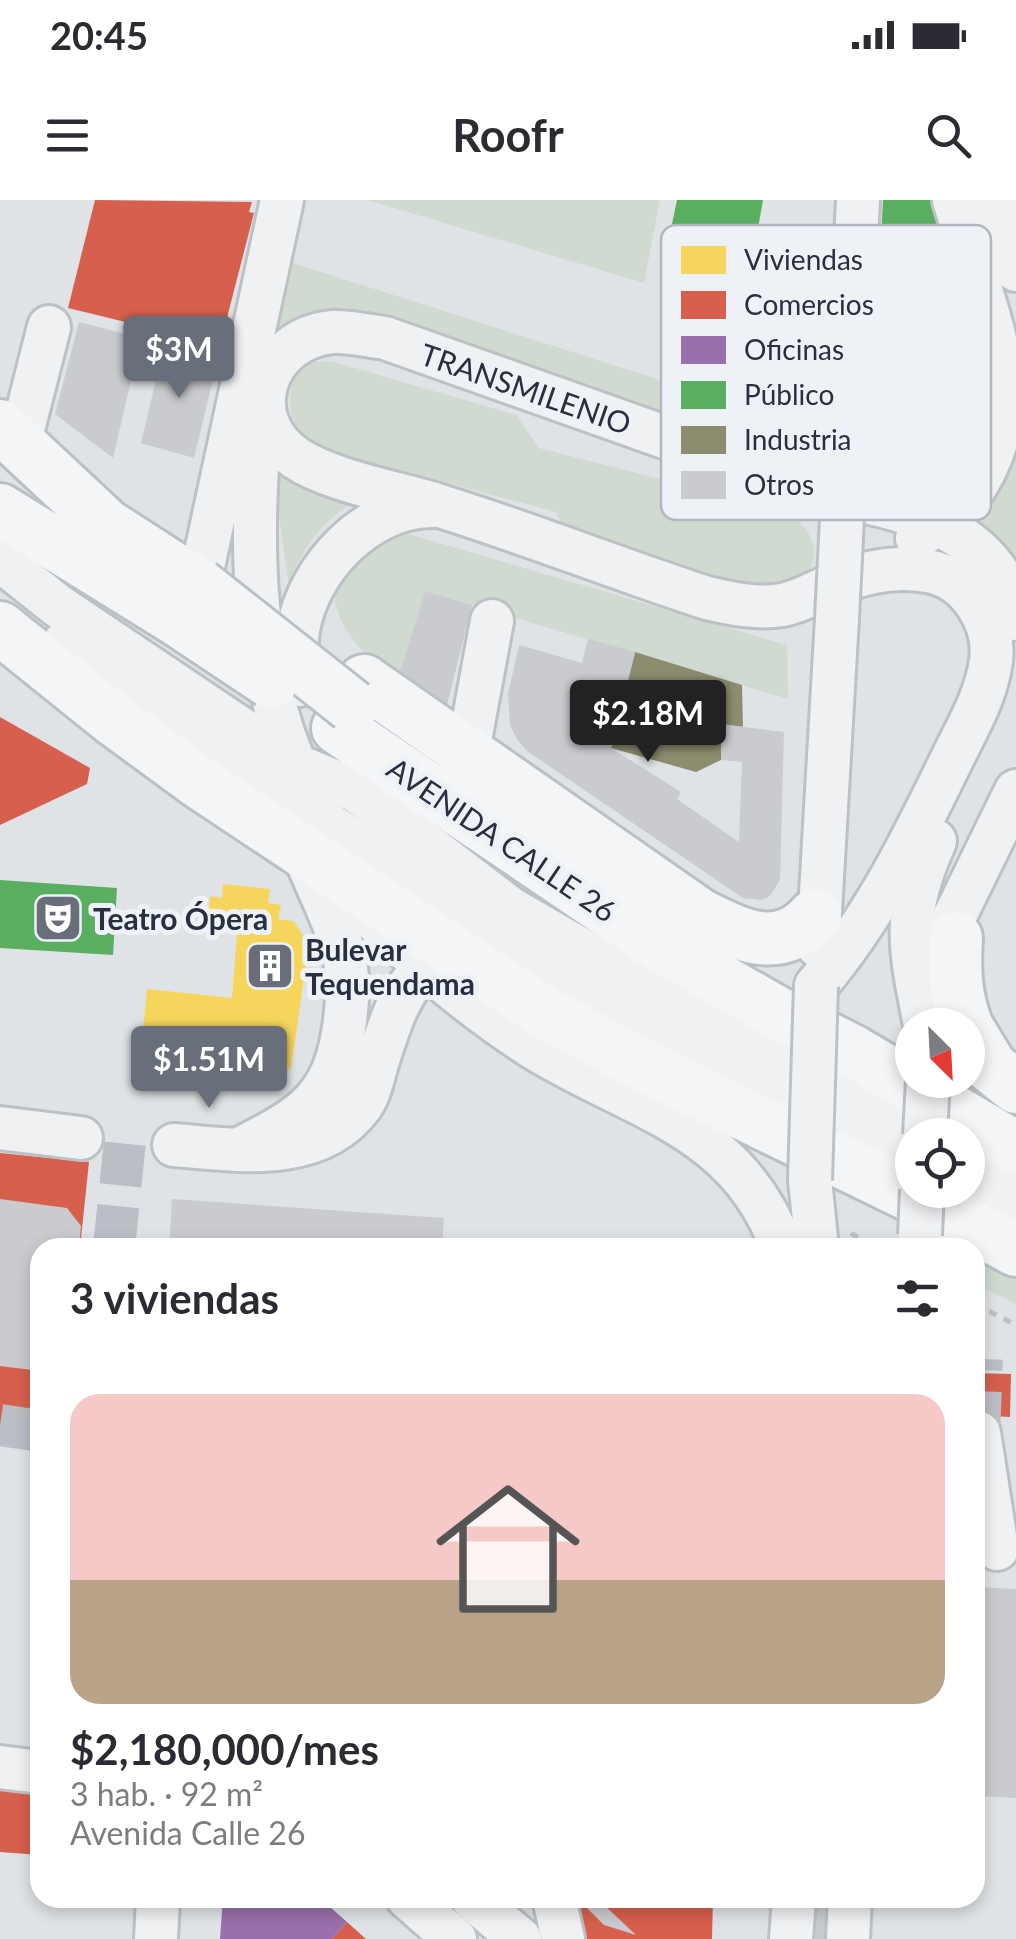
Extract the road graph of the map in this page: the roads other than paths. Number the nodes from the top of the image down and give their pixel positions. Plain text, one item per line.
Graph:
1 (282, 200) edge
2 (858, 200) edge
3 (934, 200) edge
4 (954, 200) edge
5 (996, 200) edge
6 (857, 225) edge
7 (941, 225) edge
8 (962, 225) edge
9 (1016, 270) edge
10 (991, 318) edge
11 (49, 326) dead end
12 (262, 404) junction
13 (10, 435) edge
14 (661, 436) edge
15 (991, 462) edge
16 (443, 507) junction
17 (0, 510) edge
18 (838, 520) edge
19 (848, 520) edge
20 (928, 520) edge
21 (941, 520) edge
22 (937, 523) junction
23 (0, 560) edge
24 (258, 589) junction
25 (850, 591) junction
26 (0, 594) edge
27 (190, 604) junction
28 (1016, 619) edge
29 (492, 621) dead end
30 (0, 628) edge
31 (296, 640) junction
32 (130, 653) junction
33 (1016, 657) edge
34 (0, 662) edge
35 (271, 688) junction
36 (351, 705) junction
37 (217, 711) junction
38 (173, 719) junction
39 (468, 750) junction
40 (295, 765) junction
41 (198, 782) junction
42 (355, 790) junction
43 (1016, 791) edge
44 (310, 833) junction
45 (814, 914) dead end
46 (956, 938) dead end
47 (424, 968) junction
48 (816, 986) junction
49 (924, 1008) edge
50 (930, 1008) edge
51 (960, 1008) edge
52 (985, 1057) edge
53 (1016, 1088) edge
54 (713, 1100) junction
55 (901, 1118) edge
56 (0, 1128) edge
57 (81, 1138) dead end
58 (174, 1145) dead end
59 (1016, 1148) edge
60 (238, 1150) junction
61 (895, 1155) edge
62 (895, 1159) edge
63 (985, 1162) edge
64 (1016, 1180) edge
65 (985, 1199) edge
66 (921, 1208) edge
67 (1016, 1218) edge
68 (778, 1238) edge
69 (833, 1238) edge
70 (920, 1238) edge
71 (1016, 1250) edge
72 (985, 1474) edge
73 (996, 1548) edge
74 (0, 1741) edge
75 (30, 1743) edge
76 (0, 1768) edge
77 (30, 1771) edge
78 (158, 1908) edge
79 (419, 1908) edge
80 (484, 1908) edge
81 (556, 1908) edge
82 (794, 1908) edge
83 (850, 1908) edge
84 (156, 1939) edge
85 (455, 1939) edge
86 (520, 1939) edge
87 (563, 1939) edge
88 (792, 1939) edge
89 (848, 1939) edge

1 - 27 street
2 - 6 street, bridge
3 - 7 street, TRANSMILENIO
4 - 8 street
5 - 9 street
10 - 15 street
11 - 13 street
12 - 14 street, TRANSMILENIO
12 - 16 street
12 - 24 street, TRANSMILENIO
13 - 27 main road
16 - 25 street
16 - 31 street
17 - 27 main road, AVENIDA CALLE 26
18 - 25 street
19 - 25 street, bridge
20 - 22 street, TRANSMILENIO
21 - 22 street
22 - 25 street
22 - 28 street, TRANSMILENIO
23 - 32 street, TRANSMILENIO
24 - 32 street, TRANSMILENIO
24 - 35 street, TRANSMILENIO
25 - 48 street
25 - 48 street
26 - 38 street, TRANSMILENIO
27 - 36 main road, AVENIDA CALLE 26, bridge
29 - 39 street
30 - 41 main road
31 - 35 street
31 - 42 street
32 - 37 street, TRANSMILENIO
33 - 49 street
34 - 41 main road
35 - 37 street
35 - 40 street, TRANSMILENIO
36 - 39 main road
36 - 59 main road, AVENIDA CALLE 26
37 - 38 street
37 - 40 street, TRANSMILENIO
38 - 44 street, TRANSMILENIO
39 - 45 main road
40 - 42 street
40 - 44 street, TRANSMILENIO
41 - 44 main road
42 - 55 street
43 - 50 street
44 - 47 street
44 - 54 main road
44 - 60 street
44 - 61 street, TRANSMILENIO
46 - 51 main road
47 - 60 street
47 - 68 street
48 - 69 street, bridge
52 - 53 main road
54 - 62 street, TRANSMILENIO
54 - 71 main road
56 - 57 street
58 - 60 street
63 - 64 street
65 - 67 street
66 - 70 street, bridge
72 - 73 street
74 - 75 street
76 - 77 street
78 - 84 street
79 - 85 street
80 - 86 street
81 - 87 street
82 - 88 street
83 - 89 street

